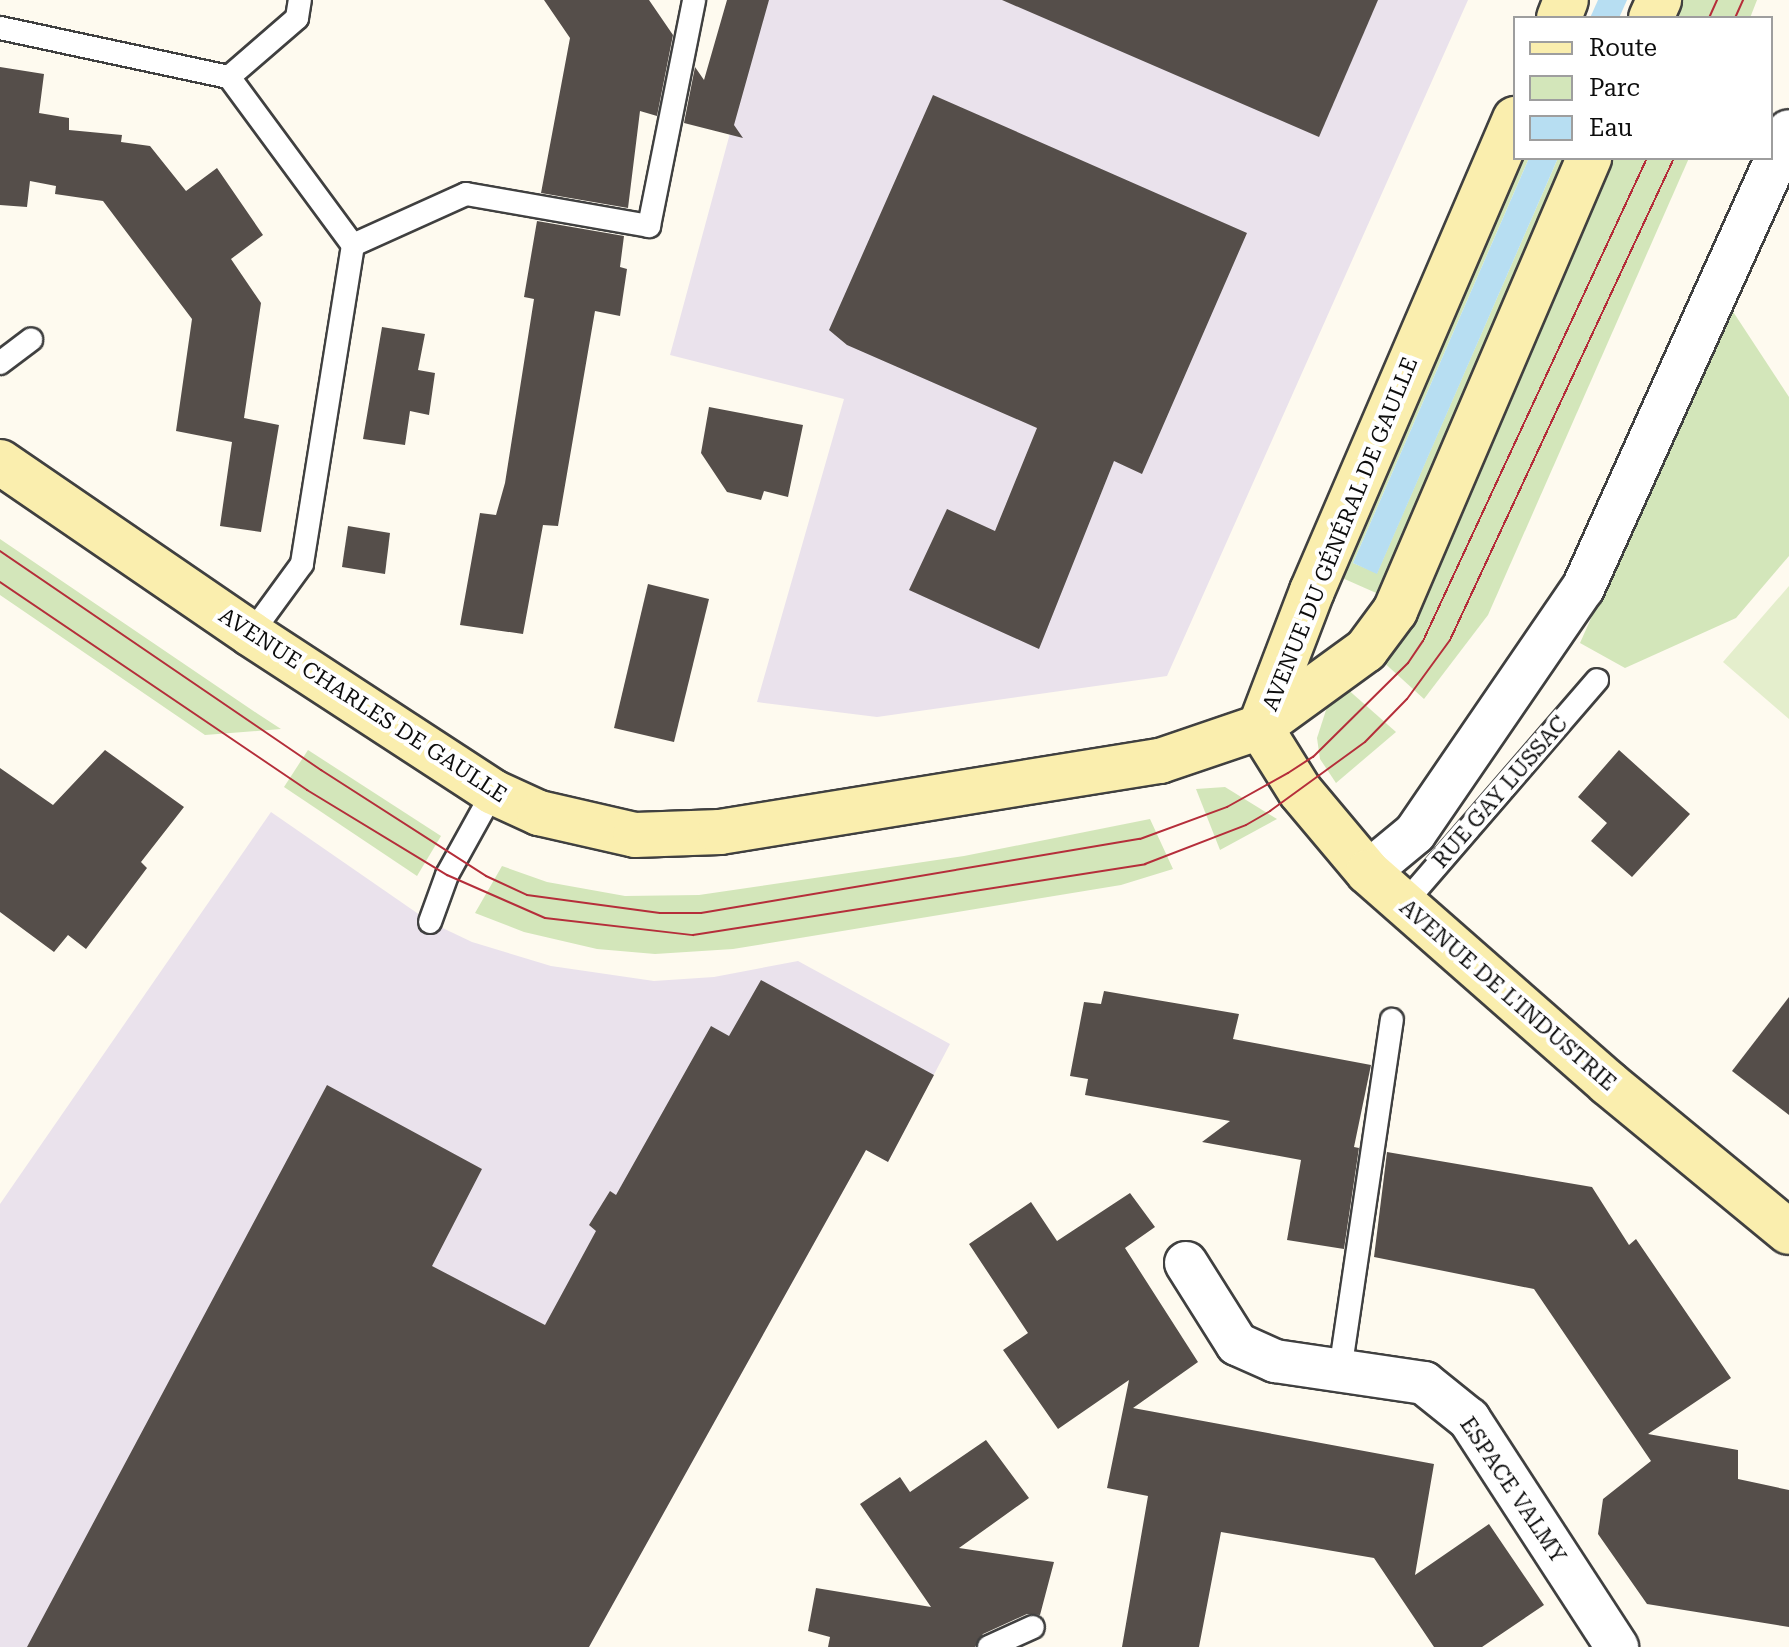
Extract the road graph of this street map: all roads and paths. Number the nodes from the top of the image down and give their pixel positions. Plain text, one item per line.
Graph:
1 (300, 0) edge
2 (694, 0) edge
3 (0, 28) edge
4 (229, 77) junction
5 (1513, 124) edge
6 (1789, 131) edge
7 (1588, 160) edge
8 (353, 245) junction
9 (31, 340) dead end
10 (0, 363) edge
11 (0, 462) edge
12 (251, 634) junction
13 (1597, 680) dead end
14 (1260, 727) junction
15 (493, 792) junction
16 (1368, 872) junction
17 (1403, 905) junction
18 (430, 922) dead end
19 (1392, 1020) dead end
20 (1789, 1232) edge
21 (1186, 1263) dead end
22 (1340, 1371) junction
23 (1033, 1627) dead end
24 (989, 1647) edge
25 (1617, 1647) edge

1 - 4 lane
2 - 8 lane
3 - 4 lane
4 - 8 lane
5 - 14 main road, AVENUE DU GÉNÉRAL DE GAULLE
6 - 16 street
7 - 14 main road, AVENUE DU GÉNÉRAL DE GAULLE
8 - 12 lane
9 - 10 lane
11 - 12 main road, AVENUE CHARLES DE GAULLE
12 - 15 main road, AVENUE CHARLES DE GAULLE
13 - 17 lane, RUE GAY LUSSAC
14 - 15 main road, AVENUE CHARLES DE GAULLE
14 - 16 main road, AVENUE DE L'INDUSTRIE
15 - 18 lane
16 - 17 main road, AVENUE DE L'INDUSTRIE
17 - 20 main road, AVENUE DE L'INDUSTRIE
19 - 22 lane
21 - 22 street, ESPACE VALMY
22 - 25 street, ESPACE VALMY
23 - 24 lane

